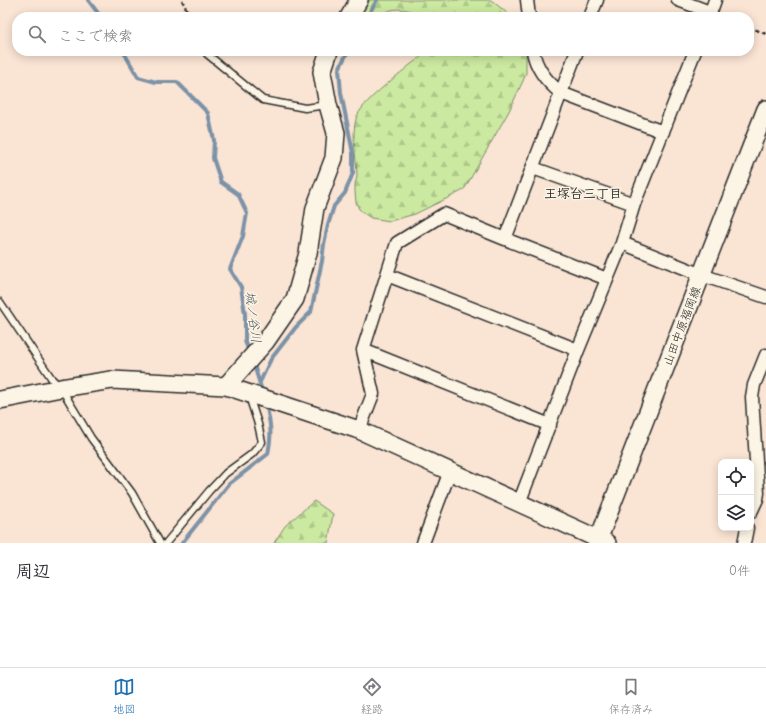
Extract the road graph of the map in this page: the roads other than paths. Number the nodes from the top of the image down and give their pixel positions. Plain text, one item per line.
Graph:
1 (359, 0) edge
2 (526, 0) edge
3 (597, 0) edge
4 (678, 0) edge
5 (715, 0) edge
6 (352, 12) edge
7 (528, 12) edge
8 (592, 12) edge
9 (704, 12) edge
10 (711, 12) edge
11 (209, 56) edge
12 (327, 56) edge
13 (534, 56) edge
14 (575, 56) edge
15 (693, 56) edge
16 (561, 93) junction
17 (328, 105) junction
18 (766, 109) edge
19 (663, 132) junction
20 (533, 168) junction
21 (634, 204) junction
22 (505, 239) junction
23 (622, 243) junction
24 (387, 275) junction
25 (702, 275) junction
26 (607, 279) junction
27 (766, 297) edge
28 (0, 302) edge
29 (363, 350) junction
30 (578, 350) junction
31 (766, 355) edge
32 (226, 386) junction
33 (61, 388) junction
34 (248, 393) junction
35 (0, 400) edge
36 (550, 425) junction
37 (359, 430) junction
38 (450, 471) junction
39 (519, 503) junction
40 (754, 506) edge
41 (746, 531) edge
42 (601, 542) edge
43 (160, 543) edge
44 (166, 543) edge
45 (423, 543) edge
46 (744, 543) edge

1 - 6 street
2 - 7 street
3 - 8 street
4 - 9 street
5 - 10 street
11 - 17 lane
12 - 17 street
13 - 16 street
14 - 16 street
15 - 19 street
16 - 19 street
16 - 20 street
17 - 32 street
18 - 25 street, 山田中原福岡線
19 - 21 street
20 - 21 street
20 - 22 street
21 - 23 street
22 - 24 street
22 - 26 street
23 - 25 street
23 - 26 street
24 - 29 street
24 - 30 street
25 - 27 street
25 - 42 street, 山田中原福岡線
26 - 30 street
28 - 33 lane
29 - 36 street
29 - 37 street
30 - 36 street
31 - 40 street
32 - 33 street
32 - 34 street
33 - 35 street
33 - 43 lane
34 - 37 street
34 - 44 lane
36 - 39 street
37 - 38 street
38 - 39 street
38 - 45 street
39 - 42 street
41 - 46 street

